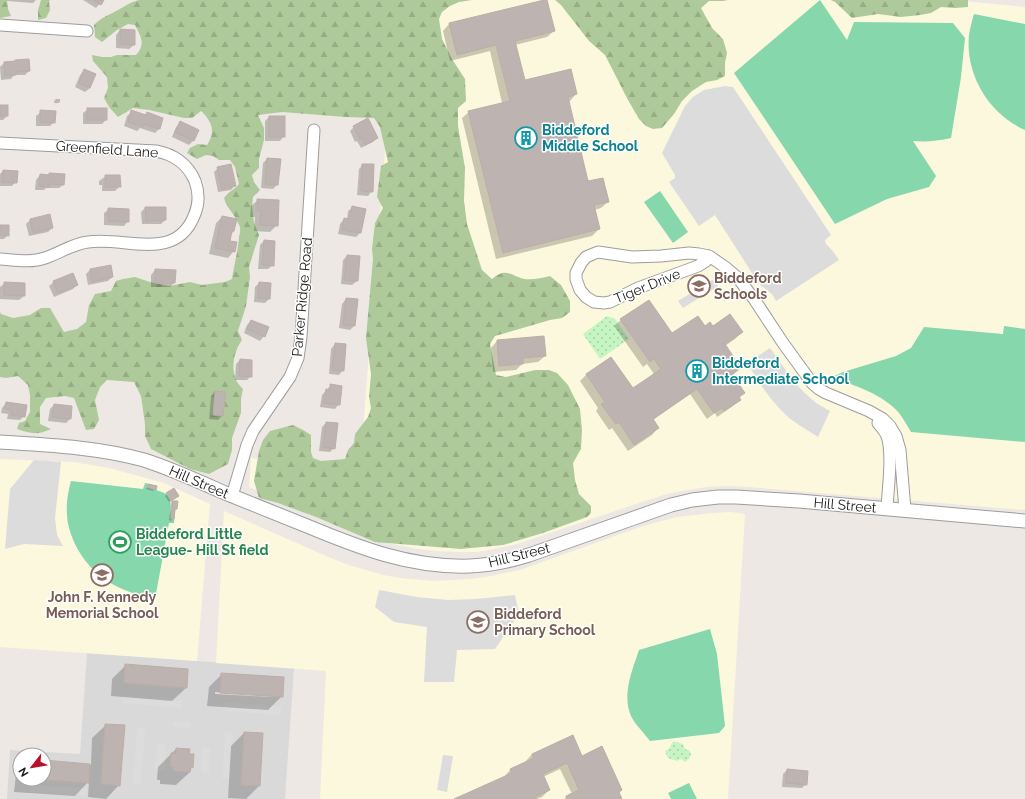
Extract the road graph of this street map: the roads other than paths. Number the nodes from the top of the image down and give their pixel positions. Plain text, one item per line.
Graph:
1 (0, 25) edge
2 (87, 31) dead end
3 (314, 130) dead end
4 (0, 143) edge
5 (709, 256) junction
6 (0, 259) edge
7 (869, 411) junction
8 (0, 442) edge
9 (232, 496) junction
10 (887, 508) junction
11 (905, 510) junction
12 (1025, 521) edge

1 - 2 street
3 - 9 street, Parker Ridge Road
4 - 6 street, Greenfield Lane
5 - 5 street, Tiger Drive
5 - 7 street, Tiger Drive
7 - 10 street, Tiger Drive
7 - 11 street, Tiger Drive
8 - 9 street, Hill Street
9 - 10 street, Hill Street
10 - 11 street, Hill Street
11 - 12 street, Hill Street

